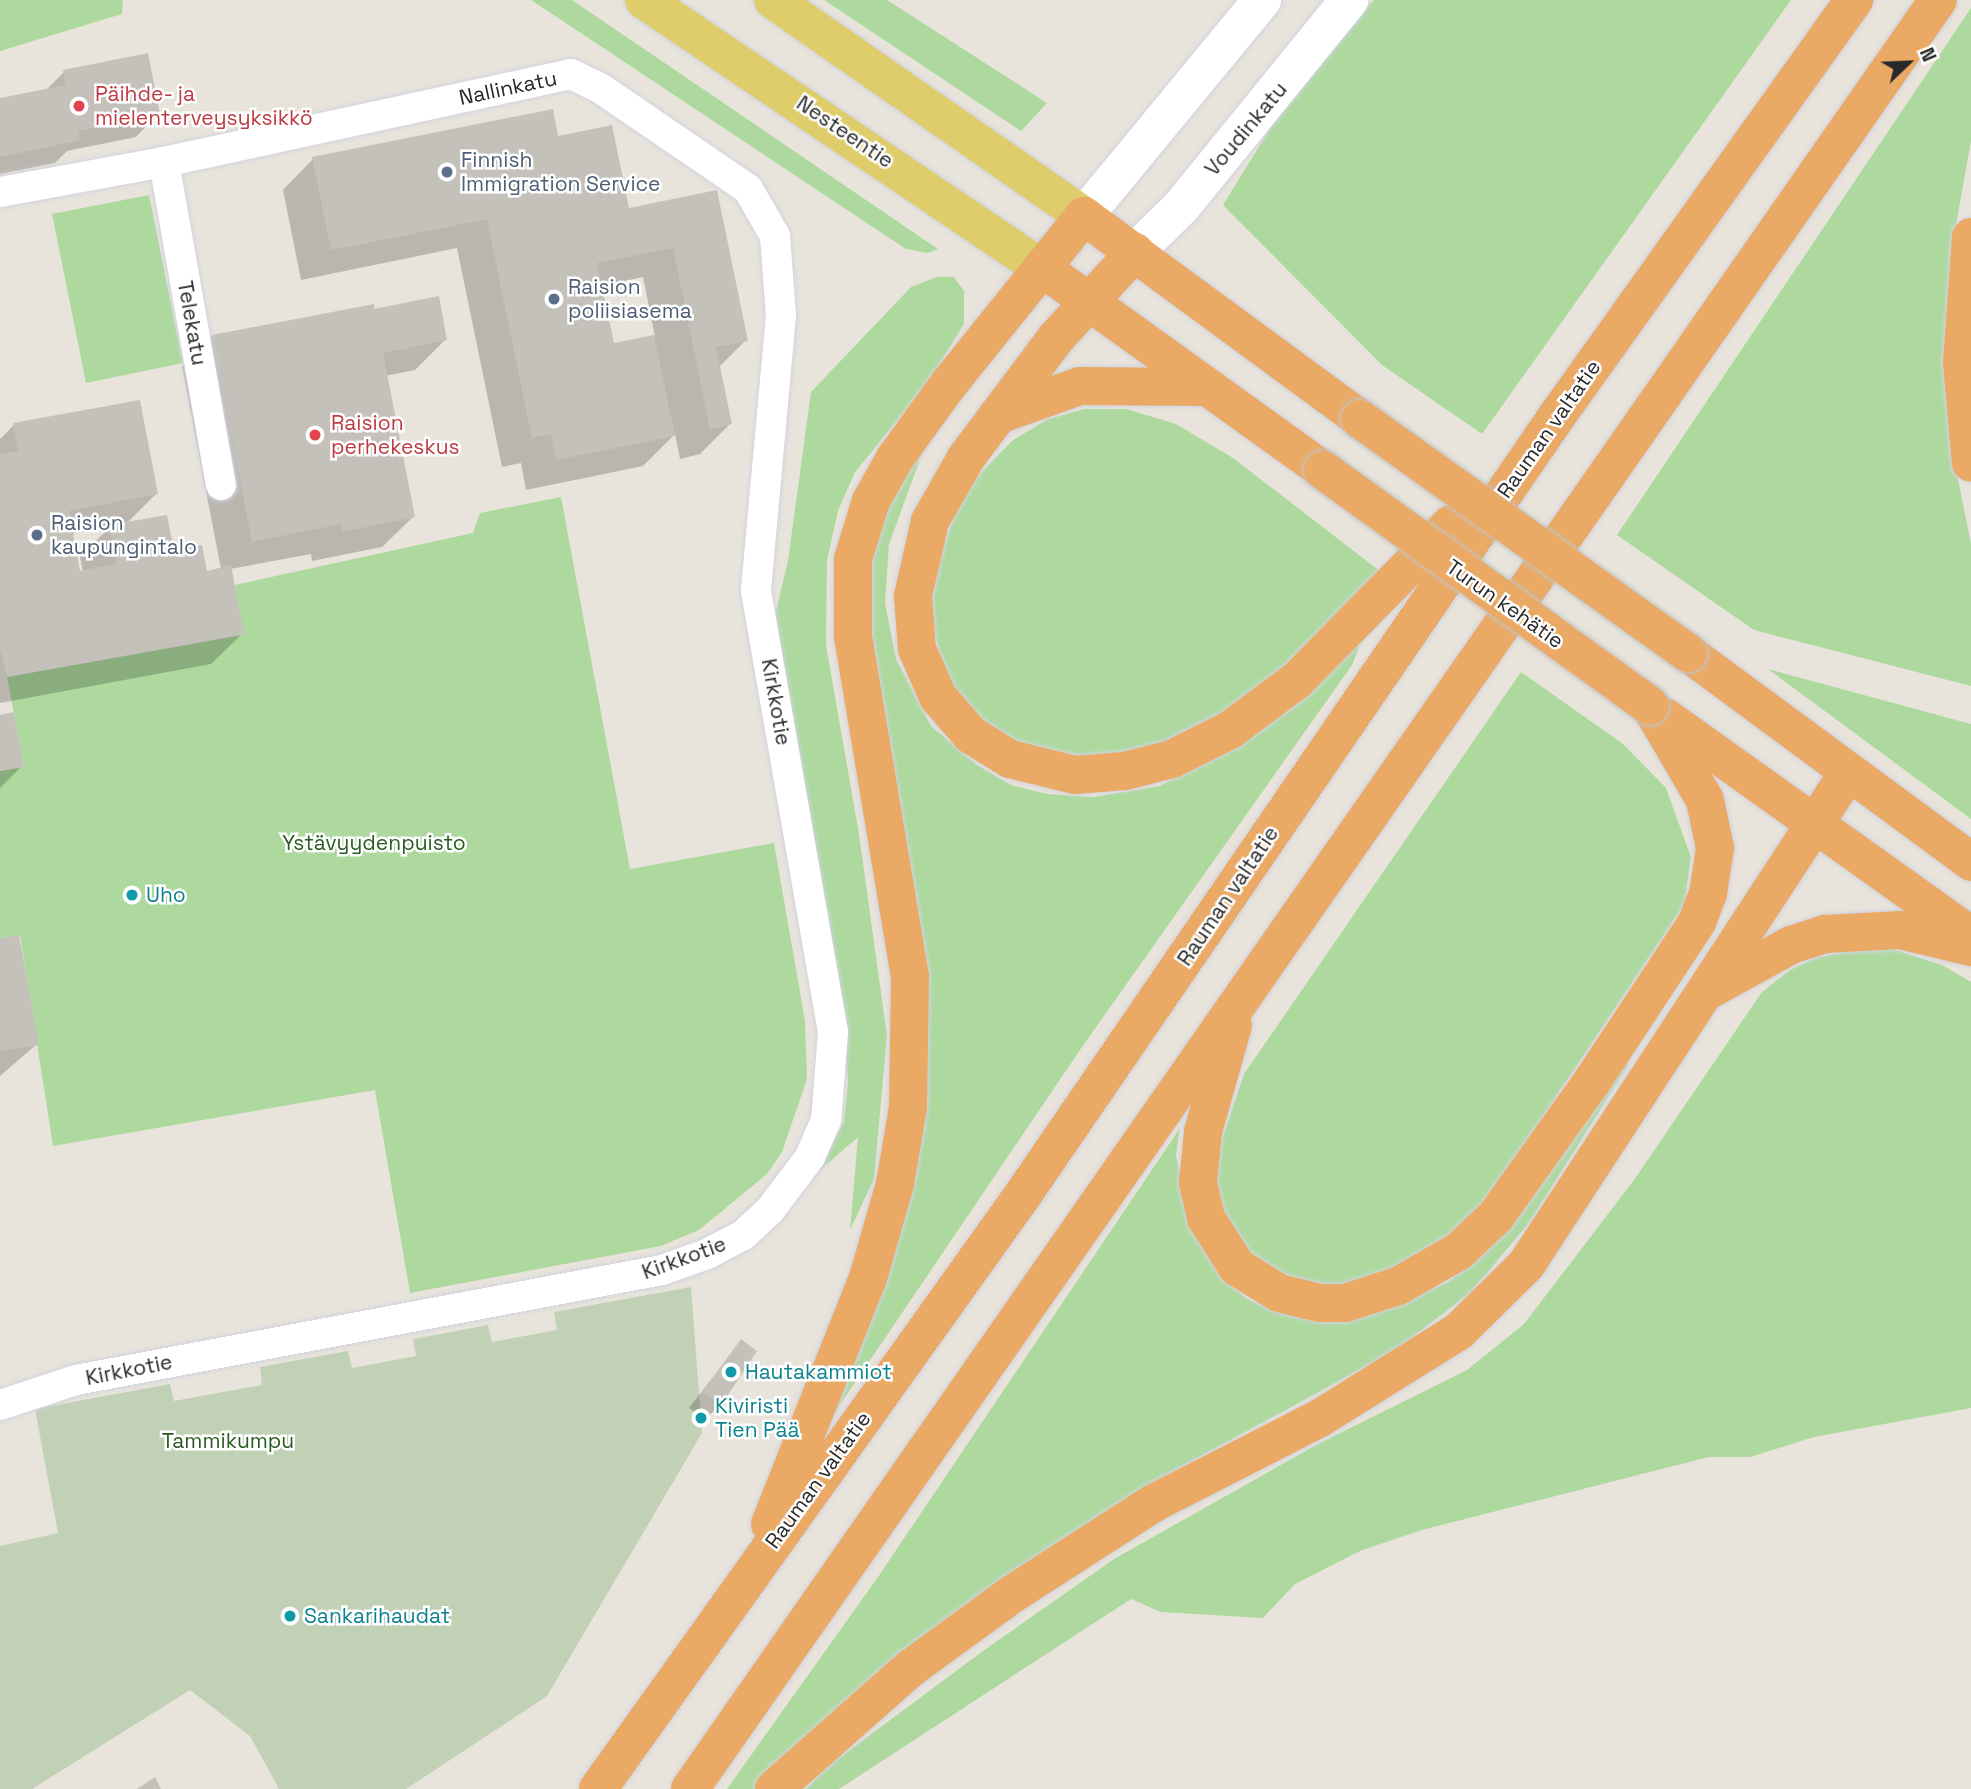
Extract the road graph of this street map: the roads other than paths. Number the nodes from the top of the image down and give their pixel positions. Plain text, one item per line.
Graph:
1 (645, 0) edge
2 (773, 0) edge
3 (1262, 0) edge
4 (1349, 0) edge
5 (1854, 0) edge
6 (1938, 0) edge
7 (164, 162) junction
8 (0, 192) edge
9 (1084, 216) junction
10 (1971, 237) edge
11 (1135, 252) junction
12 (1042, 268) junction
13 (1087, 300) junction
14 (1207, 387) junction
15 (1559, 413) junction
16 (997, 416) junction
17 (1971, 463) edge
18 (220, 485) dead end
19 (756, 591) joint
20 (1650, 706) junction
21 (1848, 773) junction
22 (1815, 823) junction
23 (1971, 862) edge
24 (1971, 935) edge
25 (1971, 947) edge
26 (1702, 994) junction
27 (1242, 997) junction
28 (0, 1405) edge
29 (748, 1578) junction
30 (598, 1789) edge
31 (690, 1789) edge
32 (774, 1789) edge

1 - 12 main road, Nesteentie
2 - 9 main road
3 - 9 main road
4 - 11 main road, Voudinkatu
5 - 15 highway, Rauman valtatie
6 - 27 highway
7 - 8 street, Nallinkatu
7 - 18 street, Telekatu
7 - 19 street, Nallinkatu
9 - 11 highway
9 - 12 highway
10 - 17 highway
11 - 13 highway
11 - 21 highway, bridge
12 - 13 highway, Turun kehätie
12 - 29 highway
13 - 14 highway, Turun kehätie
13 - 16 highway
14 - 16 highway
14 - 20 highway, Turun kehätie, bridge
15 - 16 highway
15 - 29 highway, Rauman valtatie
19 - 28 street, Kirkkotie
20 - 22 highway, Turun kehätie
20 - 27 highway
21 - 22 highway
21 - 23 highway
22 - 24 highway, Turun kehätie
22 - 26 highway
25 - 26 highway
26 - 32 highway
27 - 31 highway
29 - 30 highway, Rauman valtatie

